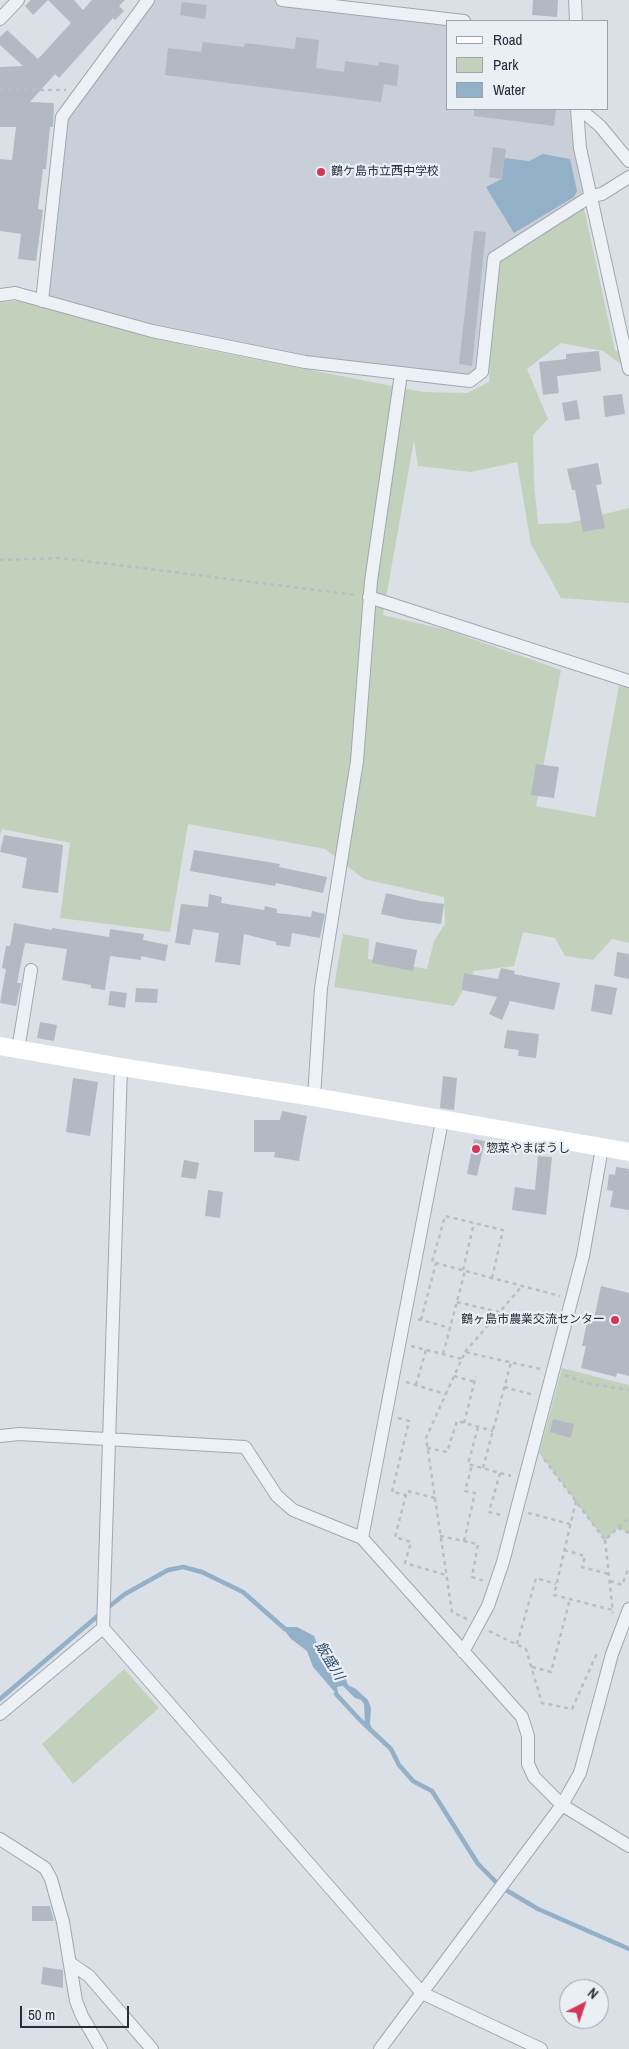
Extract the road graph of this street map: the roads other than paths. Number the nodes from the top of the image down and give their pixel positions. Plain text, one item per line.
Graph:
1 (18, 0) edge
2 (148, 0) edge
3 (282, 0) edge
4 (575, 0) edge
5 (0, 19) edge
6 (455, 20) edge
7 (576, 20) edge
8 (579, 110) edge
9 (580, 110) edge
10 (629, 161) edge
11 (629, 177) edge
12 (591, 196) junction
13 (0, 295) edge
14 (42, 300) junction
15 (629, 369) edge
16 (401, 374) junction
17 (369, 597) junction
18 (629, 682) edge
19 (31, 970) dead end
20 (0, 1046) edge
21 (18, 1050) junction
22 (122, 1068) junction
23 (314, 1097) junction
24 (442, 1121) junction
25 (602, 1148) junction
26 (629, 1152) edge
27 (0, 1436) edge
28 (108, 1438) junction
29 (362, 1538) junction
30 (629, 1609) edge
31 (103, 1628) junction
32 (463, 1652) junction
33 (0, 1714) edge
34 (562, 1805) junction
35 (0, 1839) edge
36 (629, 1846) edge
37 (70, 1963) junction
38 (422, 1993) junction
39 (101, 2049) edge
40 (152, 2049) edge
41 (380, 2049) edge
42 (541, 2049) edge

1 - 5 street
2 - 14 street
3 - 6 street
4 - 7 street
8 - 12 street
9 - 10 street
11 - 12 street
12 - 15 street
12 - 16 street
13 - 14 street
14 - 16 street
16 - 17 street
17 - 18 street
17 - 23 street
19 - 21 street
20 - 21 street
21 - 22 street
22 - 23 street
22 - 28 street
23 - 24 street
24 - 25 street
24 - 29 street
25 - 26 street
25 - 32 street
27 - 28 street
28 - 29 street
28 - 31 street
29 - 32 street
30 - 34 street
31 - 33 street
31 - 38 street
32 - 34 street
34 - 36 street
34 - 38 street
35 - 37 street
37 - 39 street
37 - 40 street
38 - 41 street
38 - 42 street

